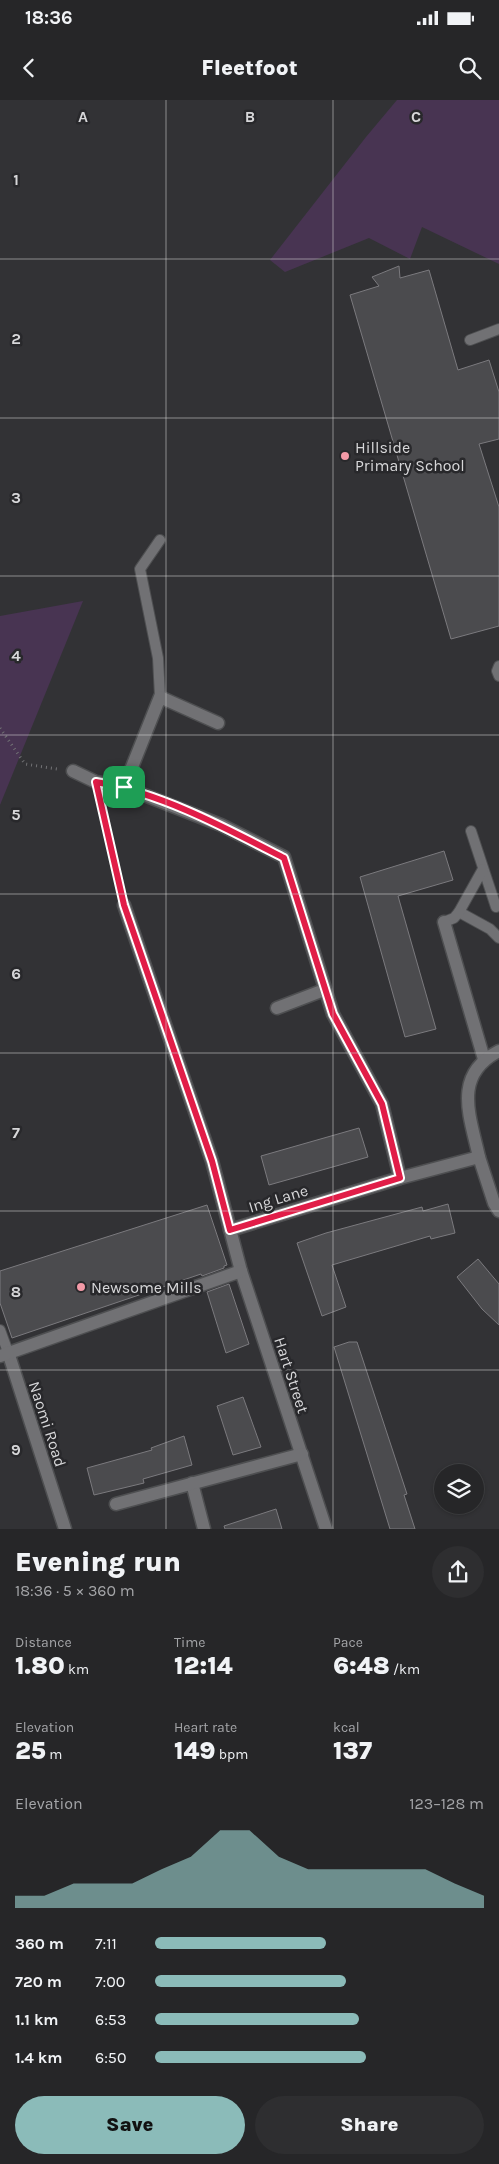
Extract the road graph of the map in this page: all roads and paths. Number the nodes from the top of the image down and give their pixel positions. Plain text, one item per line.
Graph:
1 (499, 329) edge
2 (470, 340) dead end
3 (160, 540) dead end
4 (499, 666) edge
5 (499, 676) edge
6 (160, 697) junction
7 (218, 724) dead end
8 (0, 728) edge
9 (73, 771) joint
10 (96, 782) junction
11 (124, 787) junction
12 (471, 831) dead end
13 (483, 869) junction
14 (124, 905) joint
15 (496, 907) dead end
16 (460, 912) junction
17 (444, 922) joint
18 (499, 938) edge
19 (324, 990) junction
20 (277, 1008) dead end
21 (499, 1051) edge
22 (484, 1059) junction
23 (479, 1157) junction
24 (400, 1178) junction
25 (499, 1211) edge
26 (230, 1230) junction
27 (240, 1271) junction
28 (0, 1330) edge
29 (4, 1354) edge
30 (302, 1454) junction
31 (192, 1483) junction
32 (116, 1504) dead end
33 (65, 1529) edge
34 (204, 1529) edge
35 (326, 1529) edge

1 - 2 lane
3 - 6 lane
4 - 5 lane
6 - 7 street
6 - 11 street
8 - 9 path
9 - 10 street
10 - 11 street
10 - 14 path
11 - 19 street
12 - 13 lane
13 - 15 lane
13 - 16 lane
14 - 26 street, Ing Lane
16 - 17 lane
16 - 18 lane
17 - 22 street
19 - 20 street
19 - 24 street
21 - 22 street
22 - 23 street
23 - 24 street, Ing Lane
23 - 25 street
24 - 26 street, Ing Lane
26 - 27 street, Hart Street
27 - 29 street
27 - 30 street, Hart Street
28 - 29 lane, Naomi Road
29 - 33 street, Naomi Road
30 - 31 street
30 - 35 street, Hart Street
31 - 32 street
31 - 34 street

